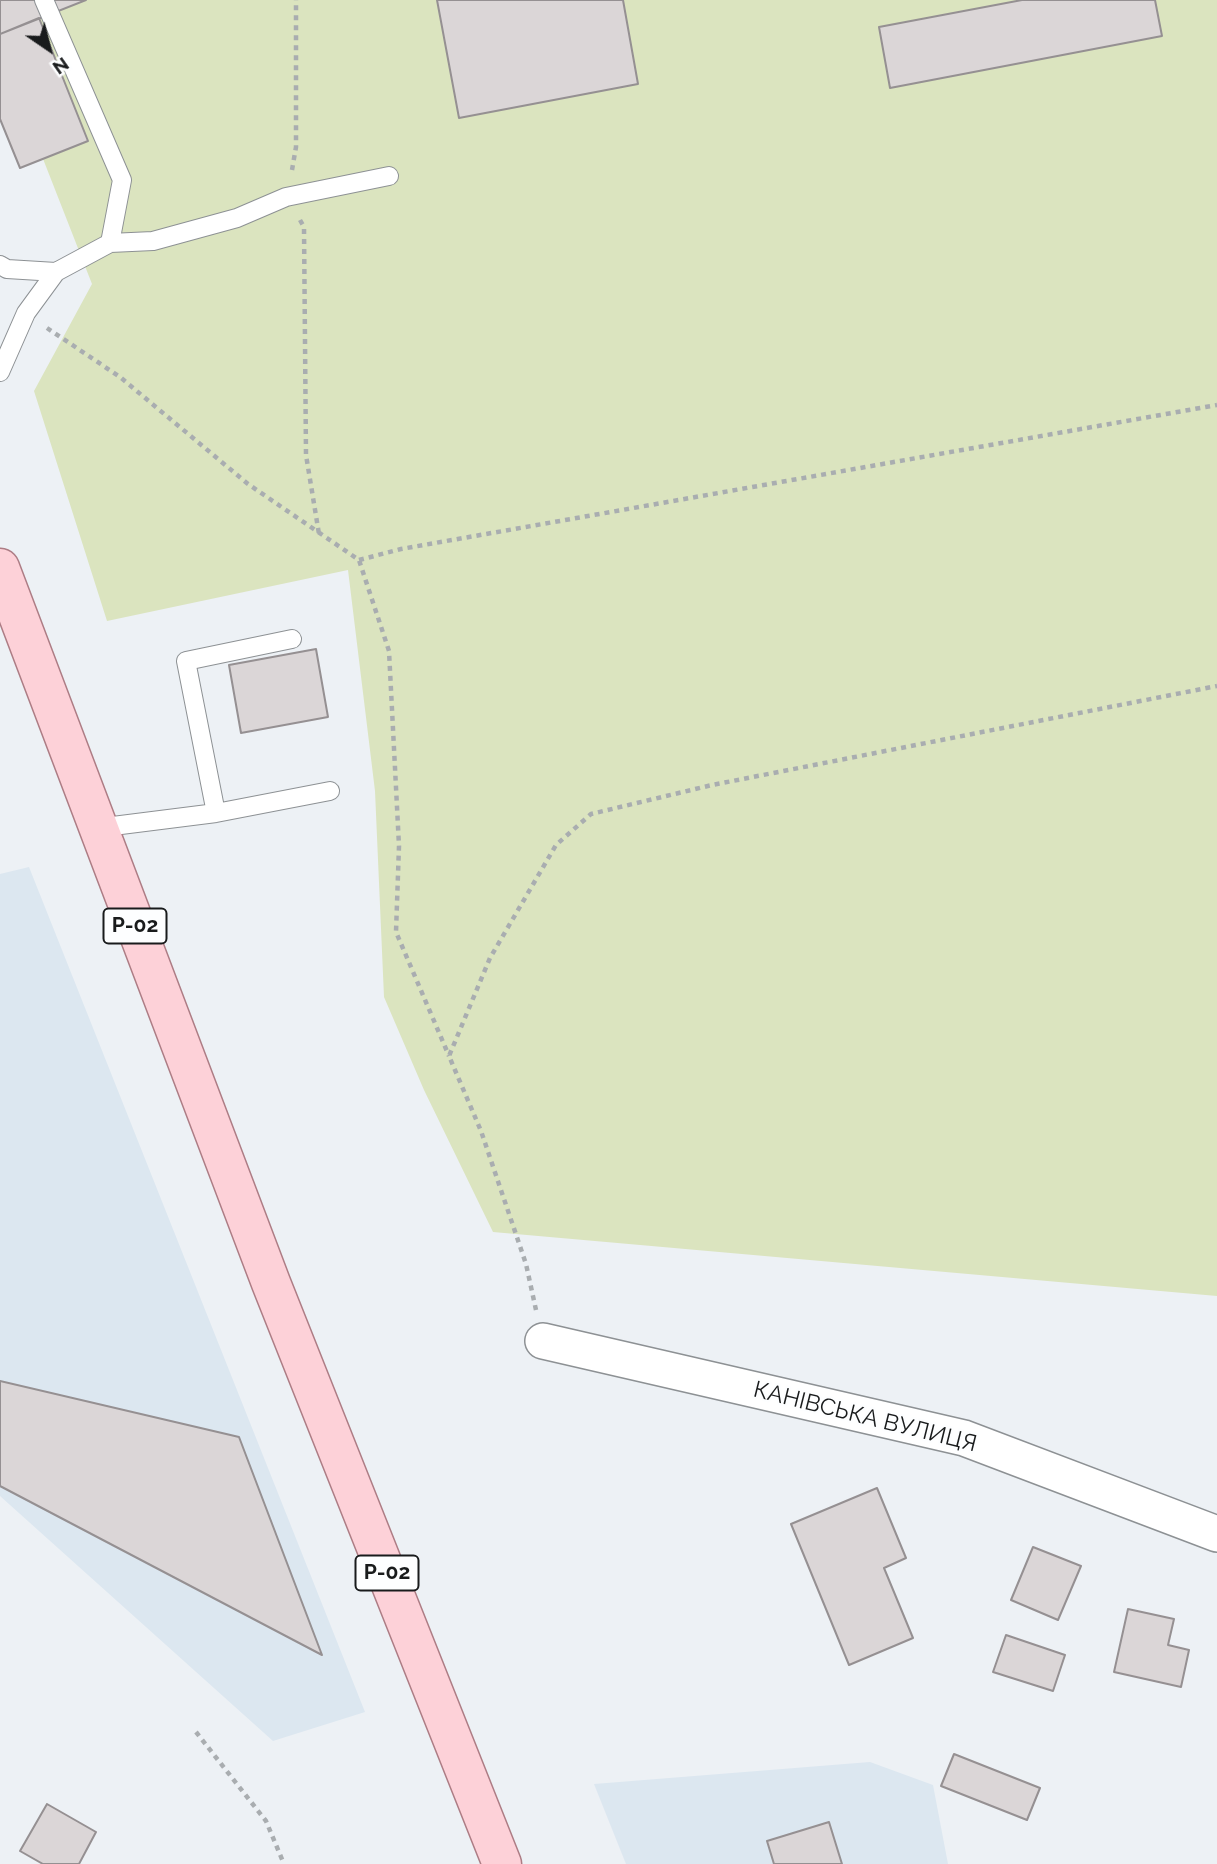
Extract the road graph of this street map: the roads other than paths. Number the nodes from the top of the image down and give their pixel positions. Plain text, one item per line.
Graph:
1 (44, 0) edge
2 (388, 176) dead end
3 (110, 243) junction
4 (0, 265) edge
5 (56, 272) junction
6 (0, 372) edge
7 (0, 568) edge
8 (292, 639) dead end
9 (330, 791) dead end
10 (216, 813) junction
11 (97, 828) junction
12 (543, 1341) road end
13 (1217, 1534) edge
14 (502, 1864) edge

1 - 3 lane
2 - 3 lane
3 - 5 lane
4 - 5 lane
5 - 6 lane
7 - 11 main road, Р-02
8 - 10 lane
9 - 10 lane
10 - 11 lane
11 - 14 main road, Р-02
12 - 13 street, КАНІВСЬКА ВУЛИЦЯ

